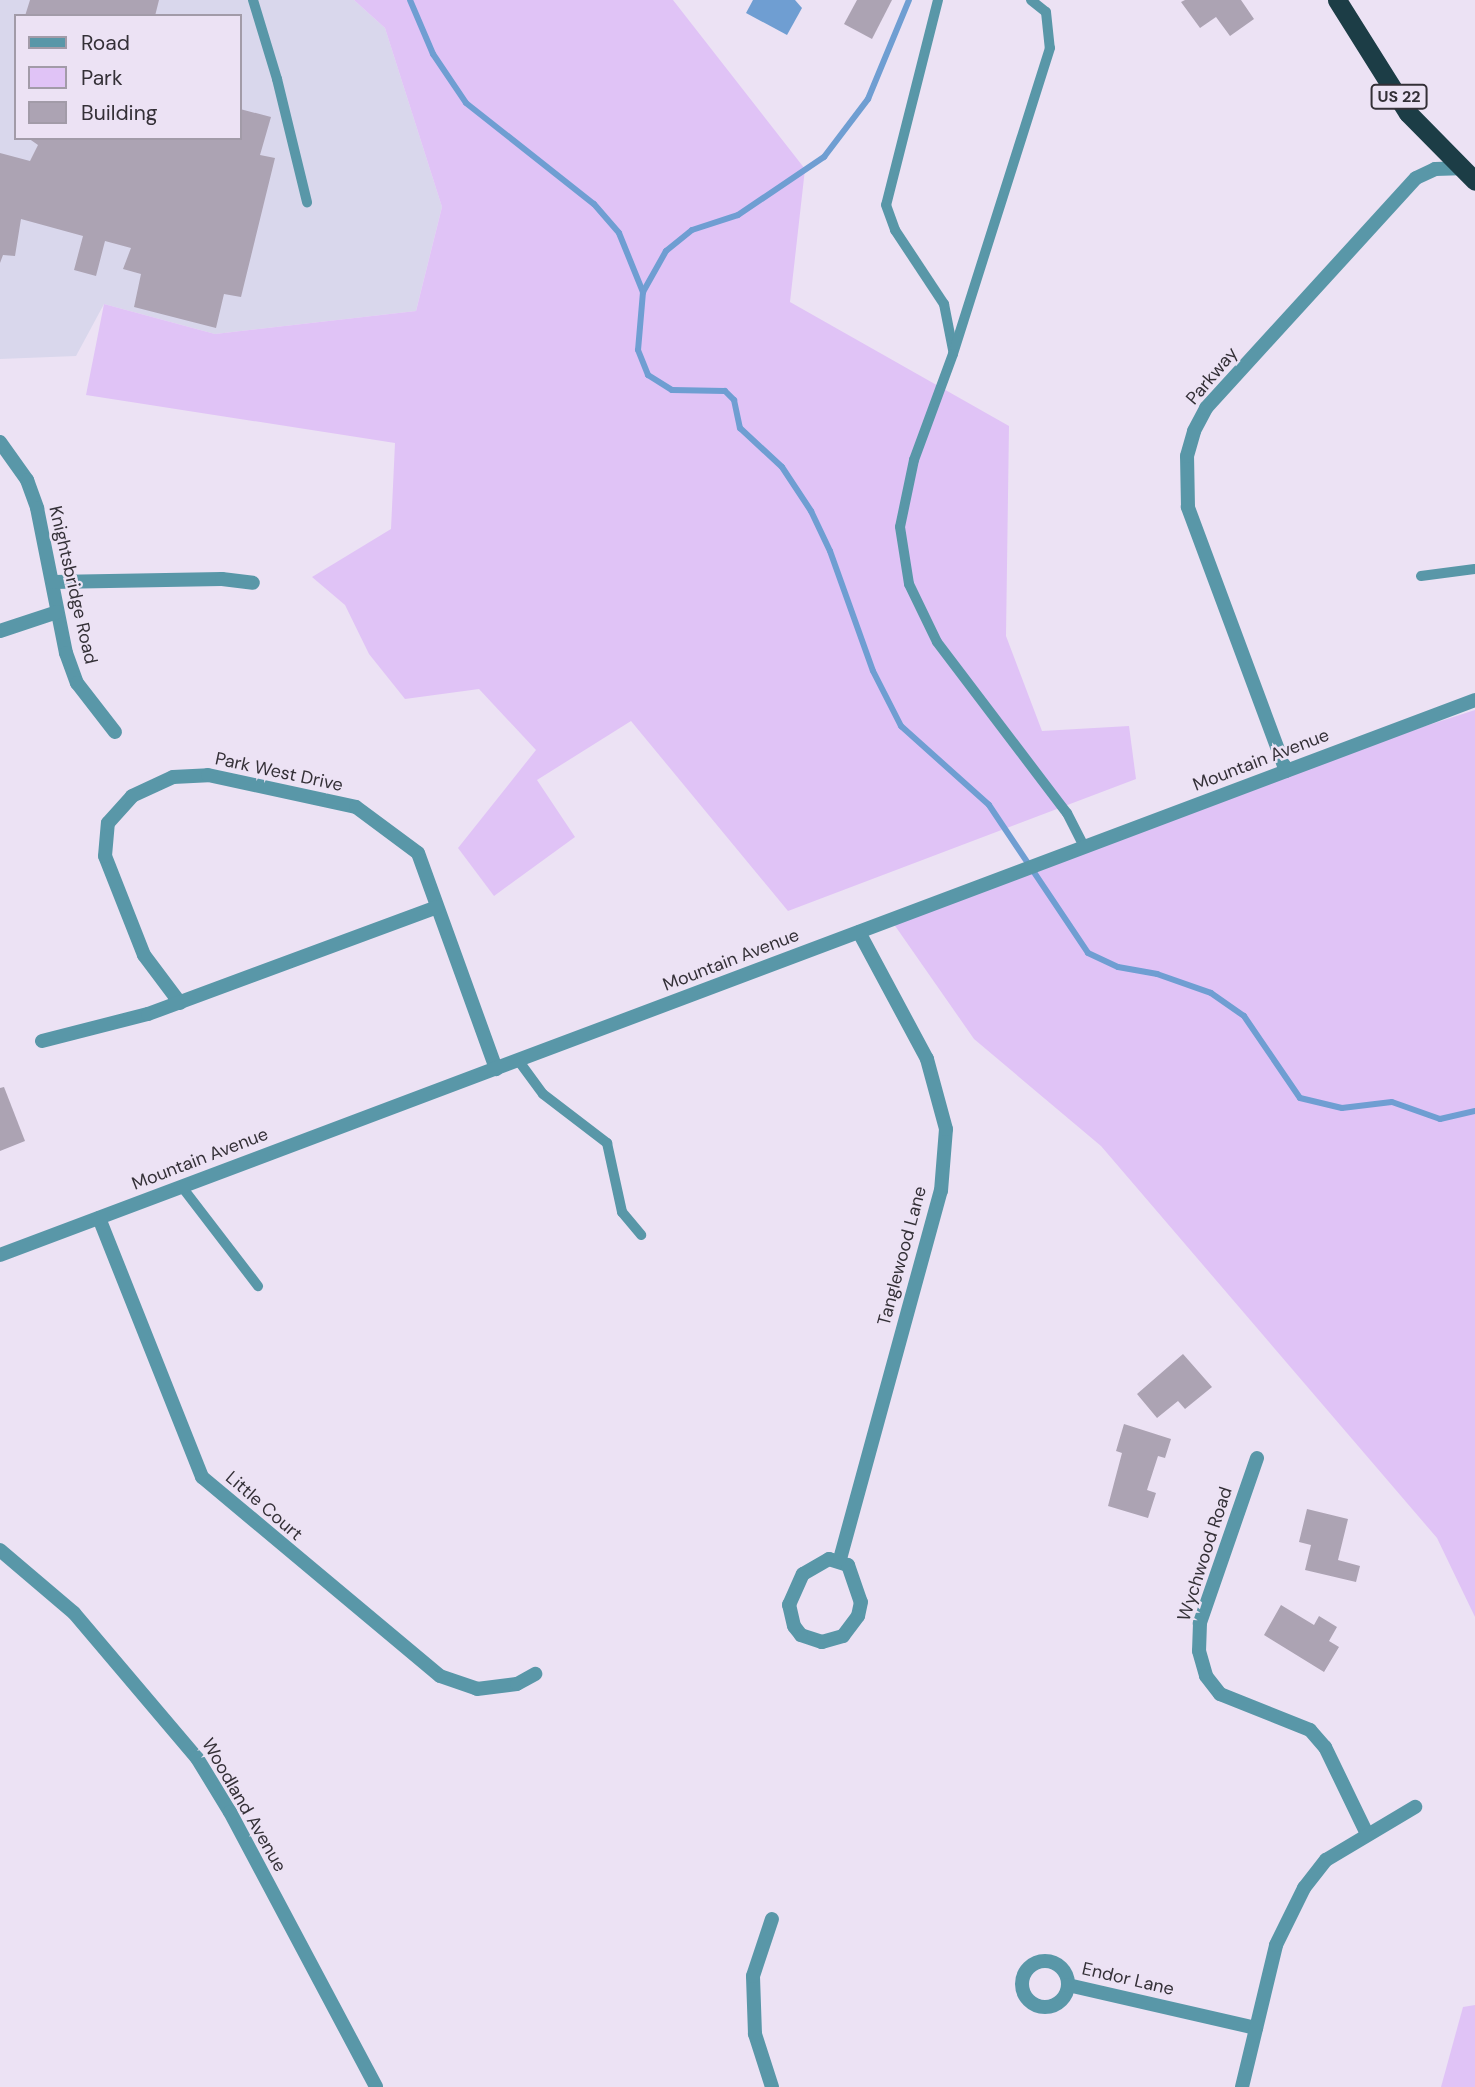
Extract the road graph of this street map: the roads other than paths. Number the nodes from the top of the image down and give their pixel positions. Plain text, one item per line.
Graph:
1 (253, 0) edge
2 (939, 0) edge
3 (1031, 0) edge
4 (1338, 0) edge
5 (1345, 0) edge
6 (1353, 22) junction
7 (1459, 168) junction
8 (1475, 181) edge
9 (307, 202) dead end
10 (953, 354) junction
11 (0, 442) edge
12 (1475, 569) edge
13 (1421, 576) dead end
14 (53, 582) junction
15 (253, 583) dead end
16 (57, 612) junction
17 (0, 631) edge
18 (1475, 700) edge
19 (115, 732) dead end
20 (1286, 771) junction
21 (1084, 847) junction
22 (438, 908) junction
23 (859, 932) junction
24 (180, 1003) junction
25 (42, 1041) dead end
26 (518, 1060) junction
27 (496, 1069) junction
28 (182, 1186) junction
29 (99, 1218) junction
30 (641, 1235) dead end
31 (0, 1255) edge
32 (258, 1286) dead end
33 (1257, 1458) dead end
34 (0, 1550) edge
35 (840, 1559) junction
36 (535, 1675) dead end
37 (1415, 1807) dead end
38 (1367, 1834) junction
39 (772, 1919) dead end
40 (1068, 1985) dead end
41 (1256, 2028) junction
42 (376, 2087) edge
43 (772, 2087) edge
44 (1241, 2087) edge

1 - 9 lane
2 - 10 lane
3 - 10 lane
4 - 6 highway, US 22
5 - 6 highway
6 - 7 highway, US 22
7 - 8 highway, US 22
7 - 20 street, Parkway
10 - 21 lane
11 - 14 street, Knightsbridge Road
12 - 13 lane
14 - 15 street
14 - 16 street, Knightsbridge Road
16 - 17 street
16 - 19 street, Knightsbridge Road
18 - 20 street, Mountain Avenue
20 - 21 street, Mountain Avenue
21 - 23 street, Mountain Avenue
22 - 24 street
22 - 24 street, Park West Drive
22 - 27 street, Park West Drive
23 - 26 street, Mountain Avenue
23 - 35 street, Tanglewood Lane
24 - 25 street
26 - 27 street, Mountain Avenue
26 - 30 lane
27 - 28 street, Mountain Avenue
28 - 29 street, Mountain Avenue
28 - 32 lane
29 - 31 street, Mountain Avenue
29 - 36 street, Little Court
33 - 38 street, Wychwood Road
34 - 42 street, Woodland Avenue
35 - 35 street
37 - 38 street
38 - 41 street
39 - 43 street
40 - 41 street, Endor Lane
41 - 44 street

